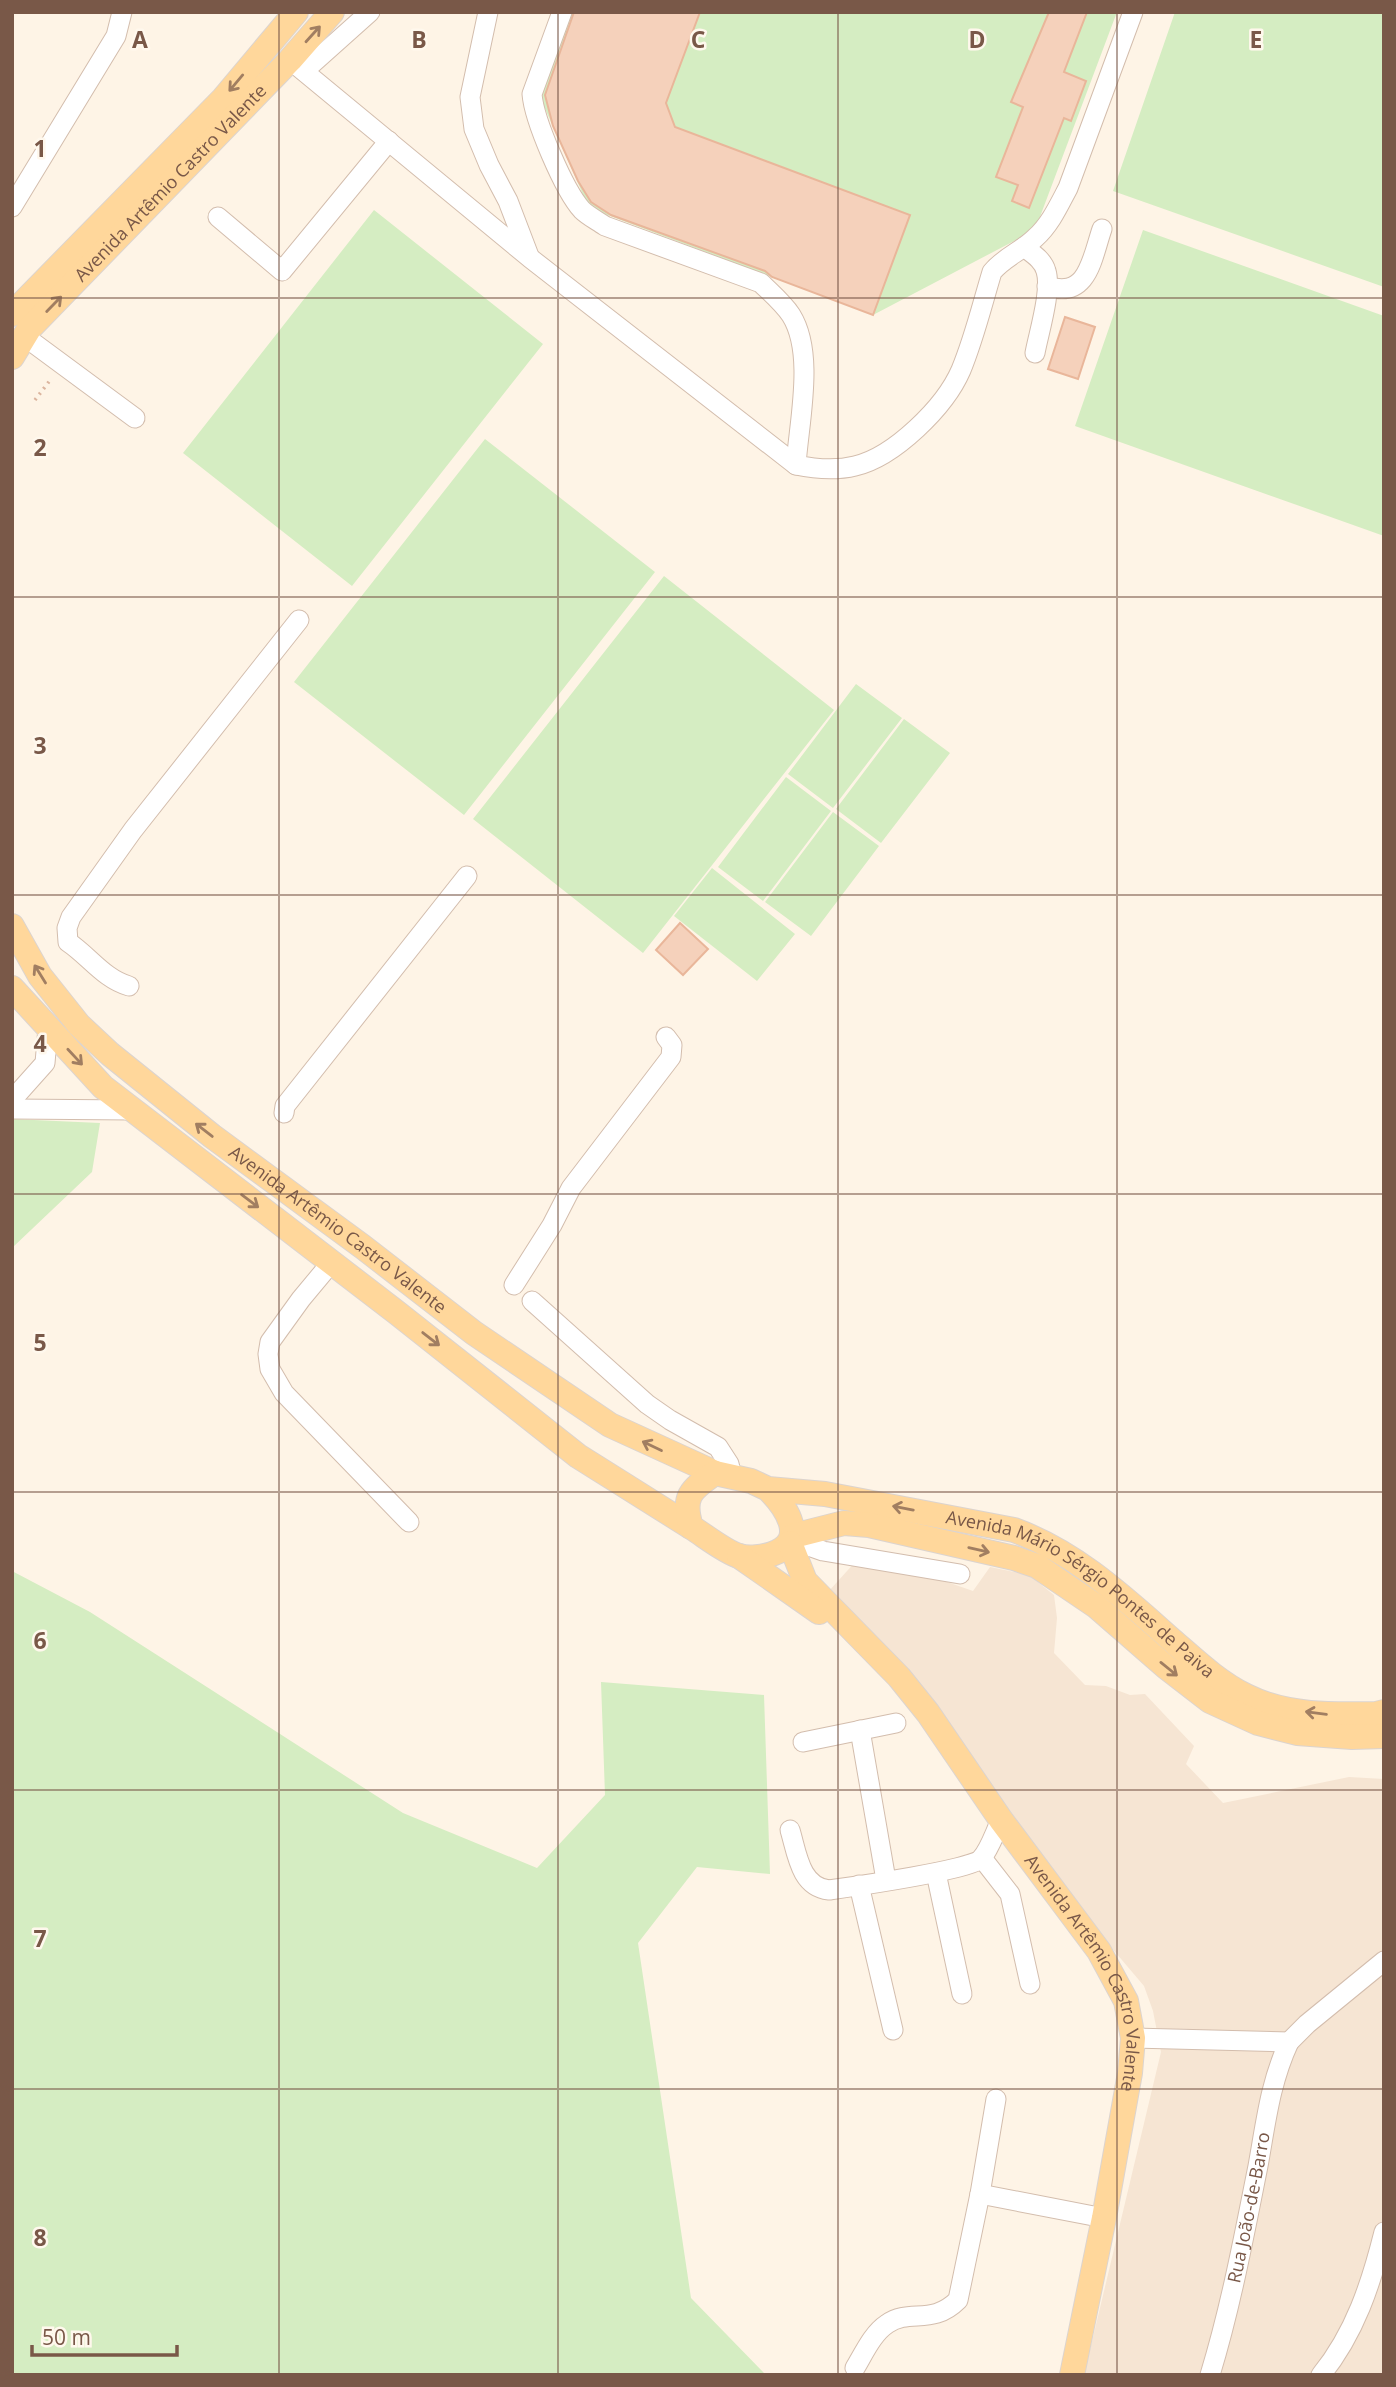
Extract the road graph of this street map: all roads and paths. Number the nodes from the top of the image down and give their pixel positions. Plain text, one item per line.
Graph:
1 (122, 12) edge
2 (296, 12) edge
3 (332, 12) edge
4 (370, 12) edge
5 (488, 12) edge
6 (562, 12) edge
7 (1133, 12) edge
8 (297, 65) junction
9 (389, 141) junction
10 (12, 207) edge
11 (218, 217) dead end
12 (1102, 229) dead end
13 (1024, 247) junction
14 (530, 258) junction
15 (1047, 286) junction
16 (12, 314) edge
17 (18, 346) edge
18 (1035, 353) dead end
19 (63, 364) junction
20 (35, 400) dead end
21 (135, 418) dead end
22 (796, 464) junction
23 (299, 620) dead end
24 (467, 876) dead end
25 (12, 926) edge
26 (129, 986) dead end
27 (12, 988) edge
28 (48, 1028) junction
29 (666, 1037) dead end
30 (12, 1100) edge
31 (12, 1109) edge
32 (132, 1110) junction
33 (284, 1113) dead end
34 (331, 1262) junction
35 (514, 1285) dead end
36 (532, 1301) dead end
37 (724, 1474) junction
38 (768, 1489) junction
39 (409, 1522) dead end
40 (691, 1527) junction
41 (792, 1540) junction
42 (739, 1556) junction
43 (960, 1574) dead end
44 (853, 1631) junction
45 (1384, 1712) edge
46 (897, 1723) dead end
47 (860, 1730) junction
48 (1384, 1736) edge
49 (803, 1742) dead end
50 (1001, 1821) junction
51 (790, 1830) dead end
52 (982, 1858) junction
53 (936, 1873) junction
54 (886, 1880) junction
55 (859, 1885) junction
56 (1384, 1961) edge
57 (1030, 1984) dead end
58 (962, 1994) dead end
59 (893, 2030) dead end
60 (1133, 2038) junction
61 (1289, 2042) junction
62 (996, 2099) dead end
63 (981, 2194) junction
64 (1104, 2218) junction
65 (1384, 2232) edge
66 (855, 2368) dead end
67 (1072, 2375) edge
68 (1210, 2375) edge
69 (1321, 2375) edge

1 - 10 street
2 -> 16 main road, Avenida Artêmio Castro Valente
8 -> 3 main road, Avenida Artêmio Castro Valente
4 - 8 street
5 - 14 street
6 - 22 street
7 - 13 street
8 - 9 street
17 -> 8 main road, Avenida Artêmio Castro Valente
9 - 11 street
9 - 14 street
12 - 15 street
13 - 15 street
13 - 22 street
14 - 22 street
15 - 18 street
17 - 19 street
19 - 20 path
19 - 21 street
23 - 26 street
24 - 33 street
37 -> 25 main road, Avenida Artêmio Castro Valente
27 - 28 main road
28 - 30 street
28 -> 32 main road
29 - 35 street
31 - 32 street
32 -> 34 main road
34 - 39 street
34 -> 40 main road
36 - 37 street
37 - 38 main road
37 - 40 main road
38 - 41 main road
45 -> 38 main road, Avenida Mário Sérgio Pontes de Paiva
40 - 42 main road
41 - 42 main road
41 - 43 street
41 - 44 main road, Avenida Artêmio Castro Valente
41 -> 48 main road, Avenida Mário Sérgio Pontes de Paiva
42 - 44 main road, Avenida Artêmio Castro Valente
44 - 50 main road, Avenida Artêmio Castro Valente
46 - 47 street
47 - 49 street
47 - 54 street
50 - 52 street
50 - 60 main road, Avenida Artêmio Castro Valente
51 - 55 street
52 - 53 street
52 - 57 street
53 - 54 street
53 - 58 street
54 - 55 street
55 - 59 street
56 - 61 street
60 - 61 street
60 - 64 main road, Avenida Artêmio Castro Valente
61 - 68 street, Rua João-de-Barro
62 - 63 street
63 - 64 street
63 - 66 street
64 - 67 main road, Avenida Artêmio Castro Valente
65 - 69 street

